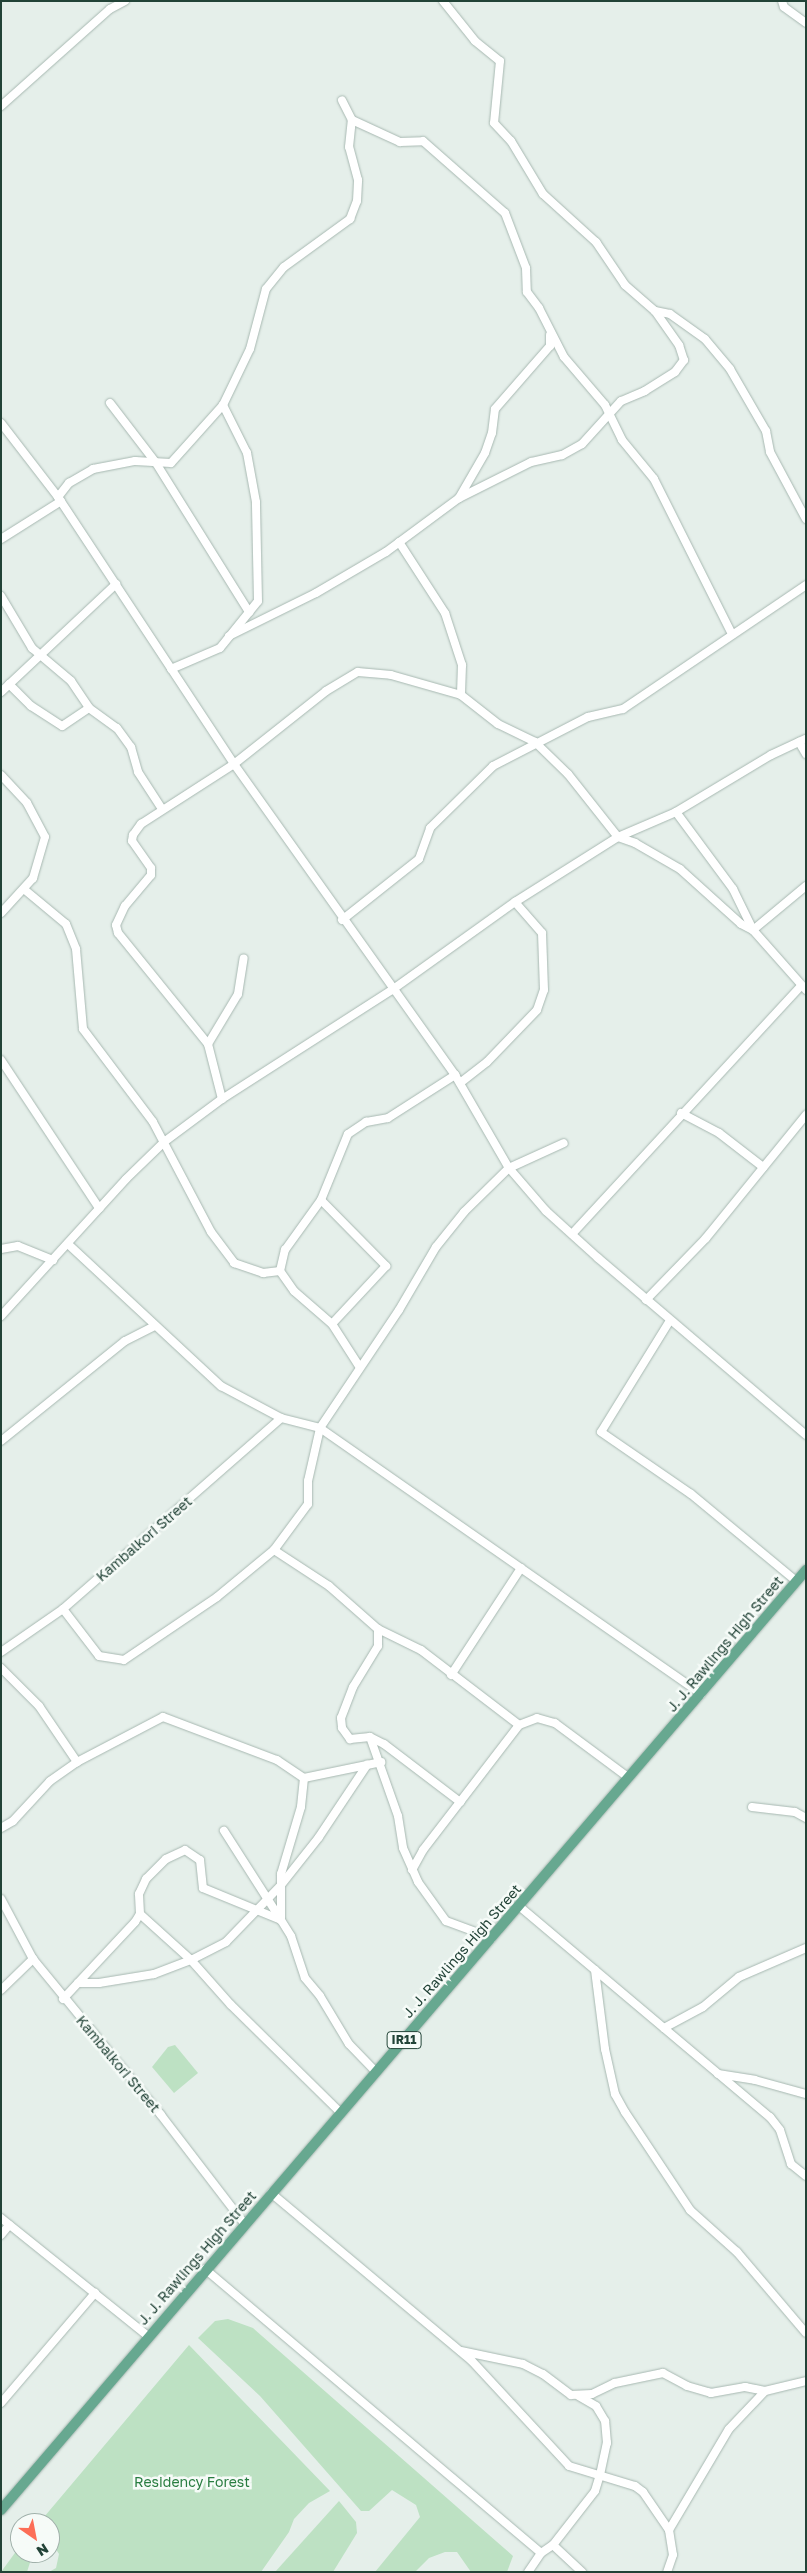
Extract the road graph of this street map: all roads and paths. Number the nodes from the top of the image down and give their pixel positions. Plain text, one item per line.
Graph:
1 (125, 1) edge
2 (443, 1) edge
3 (782, 1) edge
4 (806, 23) edge
5 (342, 100) dead end
6 (1, 106) edge
7 (352, 120) junction
8 (655, 311) junction
9 (550, 333) junction
10 (110, 403) dead end
11 (223, 405) junction
12 (609, 414) junction
13 (1, 422) edge
14 (156, 463) junction
15 (459, 498) junction
16 (59, 499) junction
17 (806, 519) edge
18 (1, 539) edge
19 (399, 542) junction
20 (116, 584) junction
21 (806, 584) edge
22 (1, 596) edge
23 (249, 612) junction
24 (732, 634) junction
25 (229, 636) junction
26 (41, 655) junction
27 (171, 668) junction
28 (9, 684) junction
29 (1, 692) edge
30 (461, 695) junction
31 (89, 708) junction
32 (802, 740) edge
33 (535, 742) junction
34 (806, 754) edge
35 (234, 764) junction
36 (1, 775) edge
37 (162, 809) junction
38 (676, 812) junction
39 (618, 837) junction
40 (806, 886) edge
41 (25, 890) junction
42 (515, 902) junction
43 (1, 913) edge
44 (342, 920) junction
45 (754, 930) junction
46 (244, 958) dead end
47 (803, 988) edge
48 (392, 990) junction
49 (208, 1044) junction
50 (1, 1060) edge
51 (5, 1074) edge
52 (455, 1075) junction
53 (460, 1084) junction
54 (222, 1099) junction
55 (681, 1113) junction
56 (806, 1115) edge
57 (164, 1142) junction
58 (564, 1142) dead end
59 (763, 1167) junction
60 (509, 1168) junction
61 (320, 1200) junction
62 (99, 1208) junction
63 (572, 1234) junction
64 (68, 1244) junction
65 (1, 1249) edge
66 (53, 1260) junction
67 (280, 1271) junction
68 (646, 1300) junction
69 (1, 1316) edge
70 (669, 1322) junction
71 (332, 1324) junction
72 (155, 1326) junction
73 (359, 1366) junction
74 (281, 1418) junction
75 (320, 1428) junction
76 (806, 1435) edge
77 (1, 1441) edge
78 (274, 1550) junction
79 (521, 1568) junction
80 (806, 1570) edge
81 (796, 1581) junction
82 (63, 1609) junction
83 (378, 1629) junction
84 (1, 1651) edge
85 (1, 1668) edge
86 (451, 1675) junction
87 (701, 1694) junction
88 (518, 1725) junction
89 (370, 1737) junction
90 (78, 1762) junction
91 (381, 1762) junction
92 (367, 1765) junction
93 (304, 1778) junction
94 (629, 1778) junction
95 (460, 1802) junction
96 (752, 1807) dead end
97 (806, 1818) edge
98 (1, 1828) edge
99 (224, 1830) dead end
100 (412, 1870) junction
101 (281, 1885) junction
102 (266, 1897) junction
103 (1, 1899) edge
104 (519, 1906) junction
105 (255, 1908) junction
106 (140, 1914) junction
107 (281, 1920) junction
108 (492, 1938) junction
109 (806, 1948) edge
110 (33, 1959) junction
111 (191, 1960) junction
112 (595, 1970) junction
113 (78, 1983) junction
114 (1, 1990) edge
115 (63, 1999) junction
116 (664, 2028) junction
117 (376, 2072) junction
118 (718, 2074) junction
119 (806, 2094) edge
120 (341, 2113) junction
121 (806, 2176) edge
122 (271, 2193) junction
123 (1, 2218) edge
124 (244, 2223) junction
125 (9, 2225) junction
126 (1, 2235) edge
127 (205, 2269) junction
128 (95, 2293) junction
129 (806, 2333) edge
130 (148, 2336) junction
131 (461, 2350) junction
132 (806, 2380) edge
133 (765, 2391) junction
134 (580, 2396) junction
135 (1, 2403) edge
136 (600, 2476) junction
137 (1, 2510) edge
138 (670, 2530) junction
139 (553, 2545) junction
140 (541, 2553) junction
141 (528, 2572) edge
142 (582, 2572) edge
143 (666, 2572) edge

1 - 6 street
2 - 8 street
3 - 4 street
5 - 7 street
7 - 9 street
7 - 11 street
8 - 12 street
8 - 17 street
9 - 12 street
9 - 15 street
10 - 14 street
11 - 14 street
11 - 23 street
12 - 15 street
12 - 24 street
13 - 16 street
14 - 16 street
14 - 23 street
15 - 19 street
16 - 18 street
16 - 20 street
19 - 25 street
19 - 30 street
20 - 26 street
20 - 27 street
21 - 24 street
22 - 26 street
23 - 25 street
24 - 33 street
25 - 27 street
26 - 28 street
26 - 31 street
27 - 35 street
28 - 29 street
28 - 31 street
30 - 33 street
30 - 35 street
31 - 37 street
32 - 34 street
32 - 38 street
33 - 39 street
33 - 44 street
35 - 37 street
35 - 44 street
36 - 41 street
37 - 49 street
38 - 39 street
38 - 45 street
39 - 42 street
39 - 45 street
40 - 45 street
41 - 43 street
41 - 57 street
42 - 48 street
42 - 53 street
44 - 48 street
45 - 47 street
46 - 49 street
47 - 55 street
48 - 52 street
48 - 54 street
49 - 54 street
50 - 51 street
51 - 62 street
52 - 53 street
52 - 61 street
53 - 60 street
54 - 57 street
55 - 59 street
55 - 63 street
56 - 59 street
57 - 62 street
57 - 67 street
58 - 60 street
59 - 68 street
60 - 63 street
60 - 73 street
61 - 67 street
61 - 71 street
62 - 64 street
63 - 68 street
64 - 66 street
64 - 72 street
65 - 66 street
66 - 69 street
67 - 71 street
68 - 70 street
70 - 76 street
70 - 81 street
71 - 73 street
72 - 74 street
72 - 77 street
73 - 75 street
74 - 75 street
74 - 82 street, Kambalkori Street
75 - 78 street
75 - 79 street
78 - 82 street
78 - 83 street
79 - 86 street
79 - 87 street
80 - 81 main road, J. J. Rawlings High Street / IR11
81 - 87 main road, J. J. Rawlings High Street / IR11
82 - 84 street, Kambalkori Street
83 - 86 street
83 - 89 street
85 - 90 street
86 - 88 street
87 - 94 main road, J. J. Rawlings High Street / IR11
88 - 94 street
88 - 95 street
89 - 91 street
89 - 95 street
90 - 93 street
90 - 98 street
91 - 92 street
91 - 100 street
92 - 93 street
92 - 101 street
93 - 101 street
94 - 104 main road, J. J. Rawlings High Street / IR11
95 - 100 street
96 - 97 street
99 - 102 street
100 - 108 street
101 - 102 street
101 - 107 street
102 - 105 street
102 - 107 street
103 - 110 street, Kambalkori Street
104 - 108 main road, J. J. Rawlings High Street / IR11
104 - 112 street
105 - 106 street
105 - 107 street
105 - 111 street
106 - 111 street
106 - 113 street
107 - 117 street
108 - 117 main road, J. J. Rawlings High Street / IR11
109 - 116 street
110 - 114 street
110 - 115 street, Kambalkori Street
111 - 113 street
111 - 120 street
112 - 116 street
112 - 129 street
113 - 115 street
115 - 124 street, Kambalkori Street
116 - 118 street
117 - 120 main road, J. J. Rawlings High Street / IR11
118 - 119 street
118 - 121 street
120 - 122 main road, J. J. Rawlings High Street / IR11
122 - 124 main road, J. J. Rawlings High Street / IR11
122 - 131 street
123 - 125 street
124 - 127 main road, J. J. Rawlings High Street / IR11
125 - 126 street
125 - 128 street
127 - 130 main road, J. J. Rawlings High Street / IR11
127 - 140 street
128 - 130 street
128 - 135 street
130 - 137 main road, J. J. Rawlings High Street / IR11
131 - 134 street
131 - 136 street
132 - 133 street
133 - 134 street
133 - 138 street
134 - 136 street
136 - 138 street
136 - 139 street
138 - 143 street
139 - 140 street
139 - 142 street
140 - 141 street

